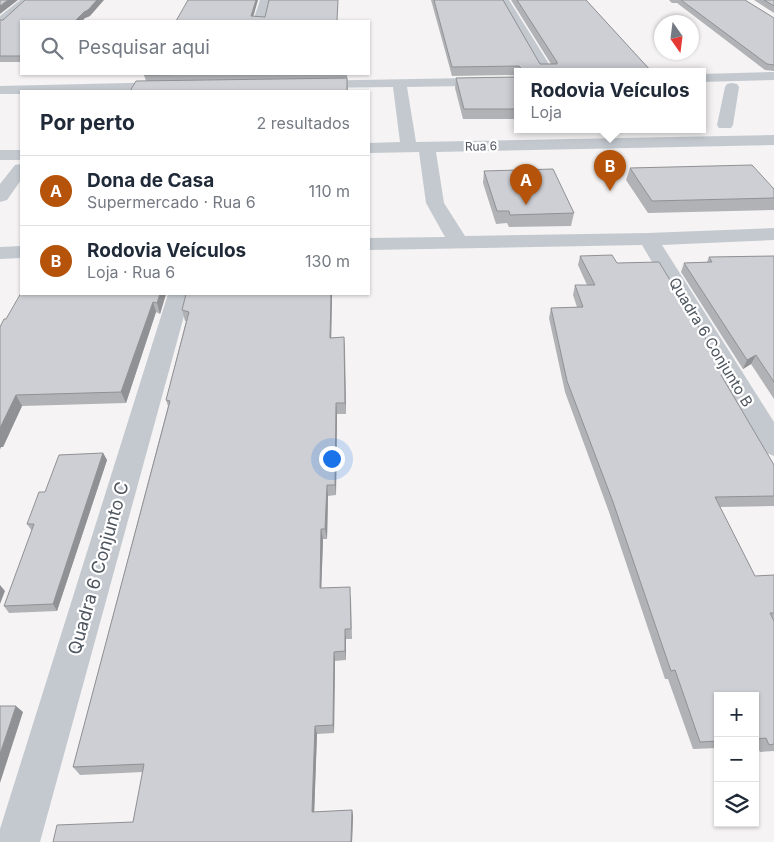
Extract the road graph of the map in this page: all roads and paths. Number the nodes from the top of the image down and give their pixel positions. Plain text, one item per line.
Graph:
1 (26, 0) edge
2 (265, 0) edge
3 (504, 0) edge
4 (259, 20) edge
5 (0, 22) edge
6 (545, 68) edge
7 (774, 76) edge
8 (706, 79) edge
9 (514, 81) edge
10 (732, 82) junction
11 (399, 83) junction
12 (296, 84) edge
13 (181, 85) edge
14 (0, 90) edge
15 (706, 90) edge
16 (725, 125) dead end
17 (773, 141) edge
18 (418, 147) junction
19 (370, 148) edge
20 (20, 154) edge
21 (0, 155) edge
22 (20, 171) edge
23 (0, 196) edge
24 (774, 234) edge
25 (648, 239) junction
26 (458, 242) junction
27 (370, 244) edge
28 (20, 252) edge
29 (0, 253) edge
30 (179, 295) edge
31 (774, 445) edge
32 (18, 842) edge

1 - 5 street
2 - 4 street
3 - 6 street
7 - 10 street
8 - 10 street
9 - 11 street
10 - 15 street
10 - 16 street
11 - 12 street
11 - 18 street
13 - 14 street
17 - 18 street, Rua 6
18 - 19 street, Rua 6
18 - 26 street
20 - 21 street
22 - 23 street
24 - 25 street
25 - 26 street
25 - 31 street, Quadra 6 Conjunto B
26 - 27 street
28 - 29 street
30 - 32 street, Quadra 6 Conjunto C

